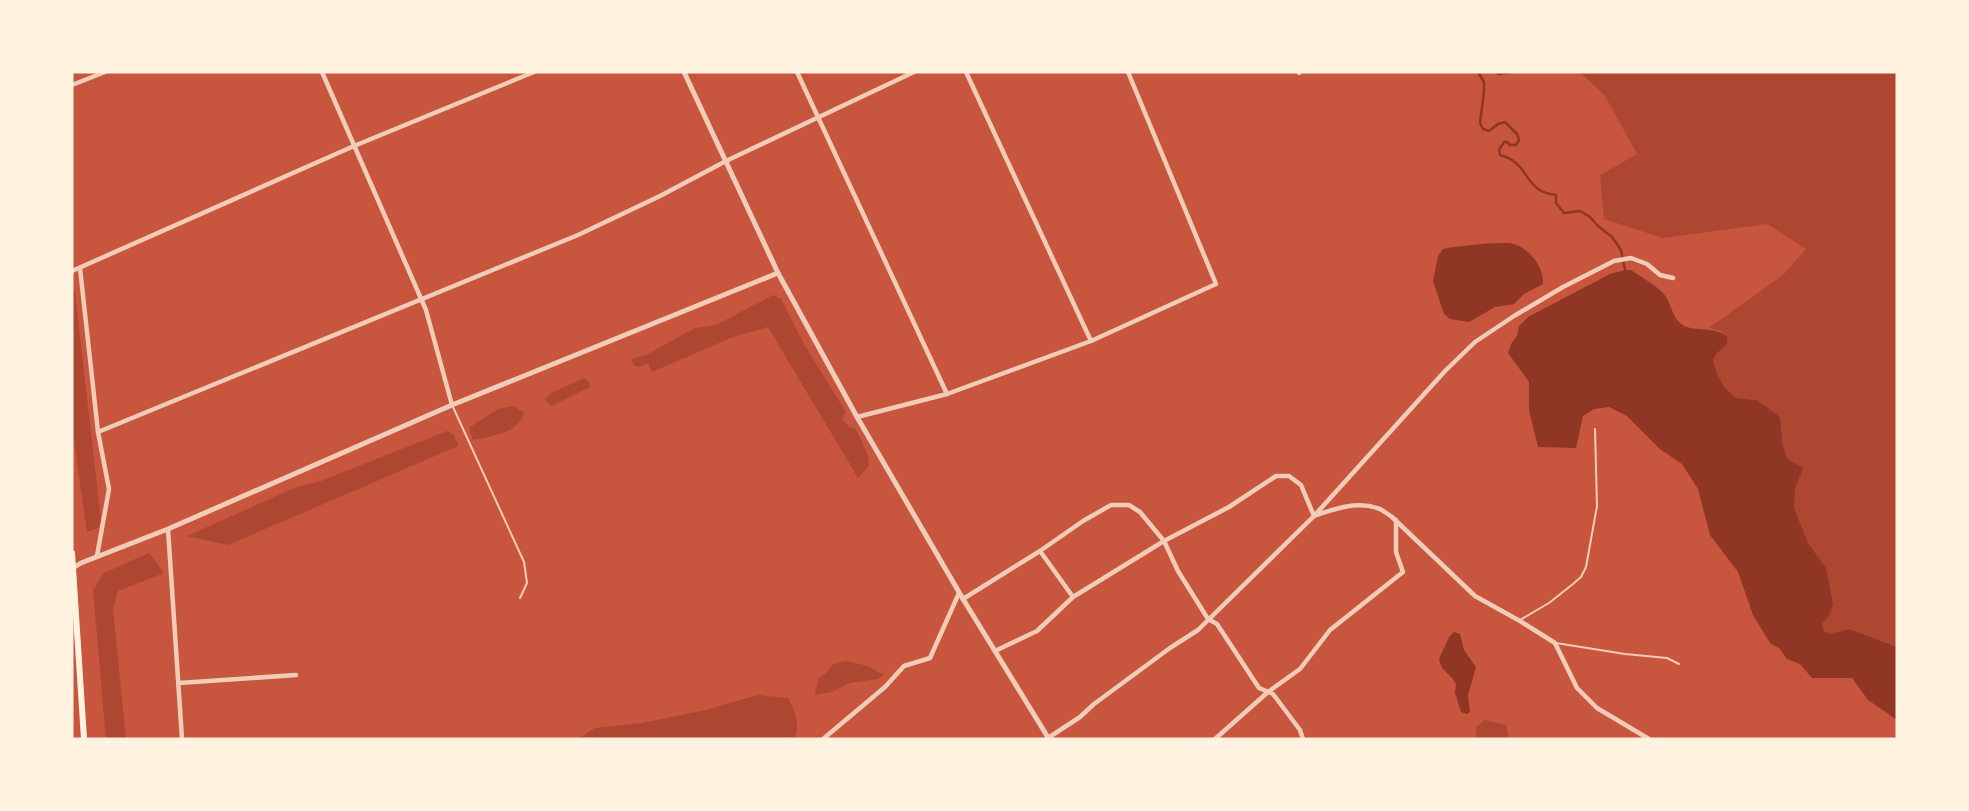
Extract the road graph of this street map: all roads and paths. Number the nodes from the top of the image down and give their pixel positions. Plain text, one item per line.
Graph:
1 (105, 72) edge
2 (322, 72) edge
3 (534, 72) edge
4 (684, 72) edge
5 (797, 72) edge
6 (914, 72) edge
7 (966, 72) edge
8 (1128, 72) edge
9 (72, 85) edge
10 (819, 118) junction
11 (354, 146) junction
12 (726, 161) junction
13 (79, 268) junction
14 (72, 271) edge
15 (778, 272) junction
16 (1673, 278) dead end
17 (422, 300) junction
18 (1091, 341) junction
19 (947, 394) junction
20 (452, 405) junction
21 (857, 418) junction
22 (1595, 429) dead end
23 (98, 432) junction
24 (1314, 516) junction
25 (1396, 520) junction
26 (168, 529) junction
27 (1164, 541) junction
28 (1040, 551) junction
29 (72, 554) edge
30 (97, 557) junction
31 (73, 568) edge
32 (959, 593) junction
33 (1073, 597) junction
34 (520, 598) dead end
35 (963, 599) junction
36 (1208, 619) junction
37 (1520, 621) junction
38 (1555, 643) junction
39 (995, 651) junction
40 (1679, 664) dead end
41 (296, 676) dead end
42 (178, 683) junction
43 (1268, 692) junction
44 (84, 739) edge
45 (183, 739) edge
46 (823, 739) edge
47 (1048, 739) edge
48 (1216, 739) edge
49 (1303, 739) edge
50 (1649, 739) edge

1 - 9 street
2 - 11 street
3 - 11 street
4 - 12 street
5 - 10 street
6 - 10 street
7 - 18 street
8 - 18 street
10 - 12 street
10 - 19 street
11 - 13 street
11 - 17 street
12 - 15 street
12 - 17 street
13 - 14 street
13 - 23 street
15 - 20 street
15 - 21 street
16 - 24 street
17 - 20 street
17 - 23 street
18 - 19 street
19 - 21 street
20 - 26 street
20 - 34 lane
21 - 32 street
22 - 37 lane
23 - 30 street
24 - 25 street
24 - 27 street
24 - 36 street
25 - 37 street
25 - 43 street
26 - 30 street
26 - 42 street
27 - 28 street
27 - 33 street
27 - 36 street
28 - 33 street
28 - 35 street
29 - 31 main road
30 - 31 street
31 - 44 main road
32 - 35 street
32 - 46 street
33 - 39 street
35 - 39 street
36 - 43 street
36 - 47 street
37 - 38 street
38 - 40 lane
38 - 50 street
39 - 47 street
41 - 42 street
42 - 45 street
43 - 48 street
43 - 49 street

